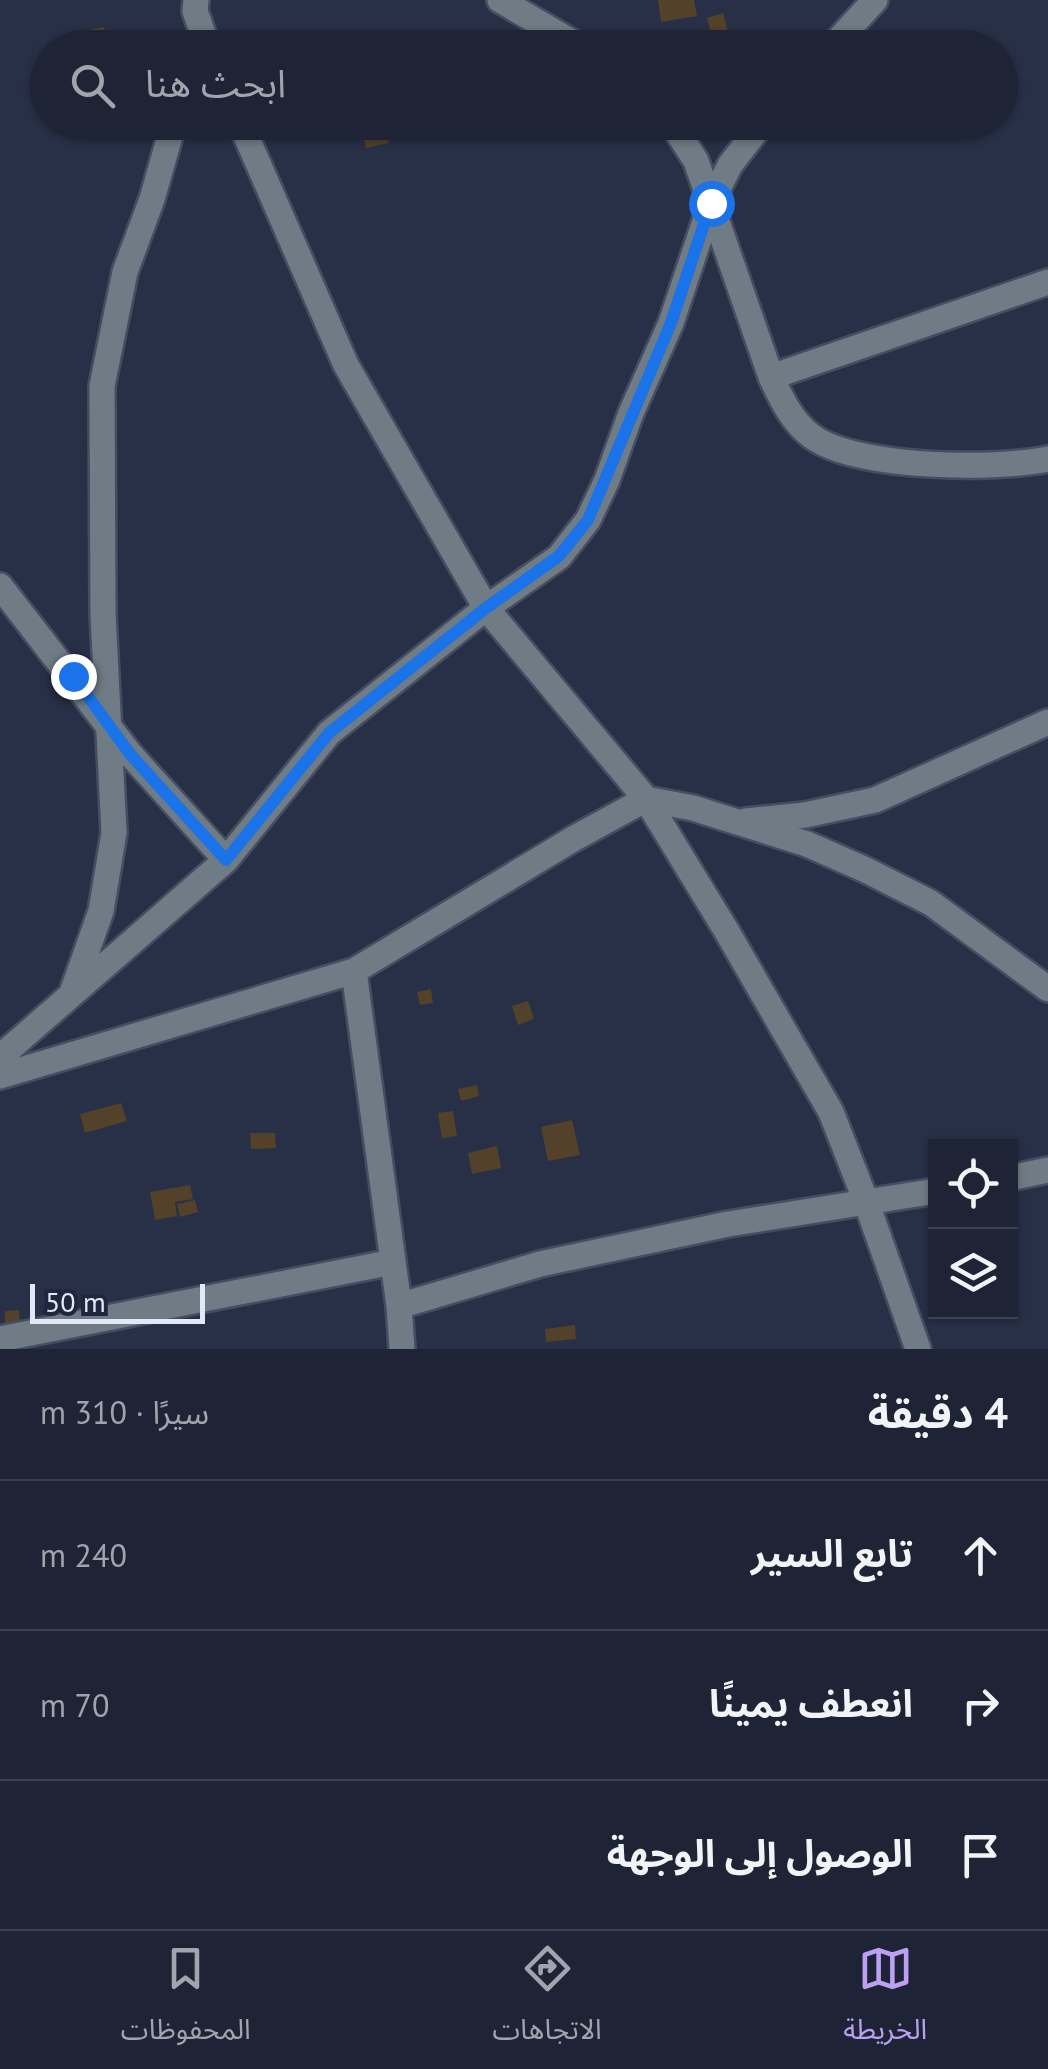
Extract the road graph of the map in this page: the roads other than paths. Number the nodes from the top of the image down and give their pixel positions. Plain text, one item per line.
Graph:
1 (500, 0) edge
2 (875, 0) edge
3 (194, 4) edge
4 (190, 30) edge
5 (202, 30) edge
6 (551, 30) edge
7 (848, 30) edge
8 (169, 140) edge
9 (248, 140) edge
10 (683, 140) edge
11 (749, 140) edge
12 (711, 203) junction
13 (1048, 282) edge
14 (771, 377) junction
15 (1048, 459) edge
16 (0, 586) edge
17 (486, 608) junction
18 (1048, 722) edge
19 (108, 724) junction
20 (646, 799) junction
21 (736, 822) junction
22 (226, 860) junction
23 (354, 971) junction
24 (1048, 989) edge
25 (72, 994) junction
26 (0, 1057) edge
27 (0, 1076) edge
28 (1048, 1170) edge
29 (1018, 1176) edge
30 (928, 1193) edge
31 (868, 1204) junction
32 (393, 1262) junction
33 (399, 1306) junction
34 (0, 1339) edge
35 (402, 1349) edge
36 (918, 1349) edge

1 - 6 street
2 - 7 street
3 - 4 street
3 - 5 street
8 - 19 street
9 - 17 street
10 - 12 street
11 - 12 street
12 - 14 street
12 - 17 street
13 - 14 street
14 - 15 street
16 - 19 street
17 - 20 street
17 - 22 street
18 - 21 street
19 - 22 street
19 - 25 street
20 - 21 street
20 - 23 street
20 - 31 street
21 - 24 street
22 - 25 street
23 - 27 street
23 - 32 street
25 - 26 street
28 - 29 street
30 - 31 street
31 - 33 street
31 - 36 street
32 - 33 street
32 - 34 street
33 - 35 street

